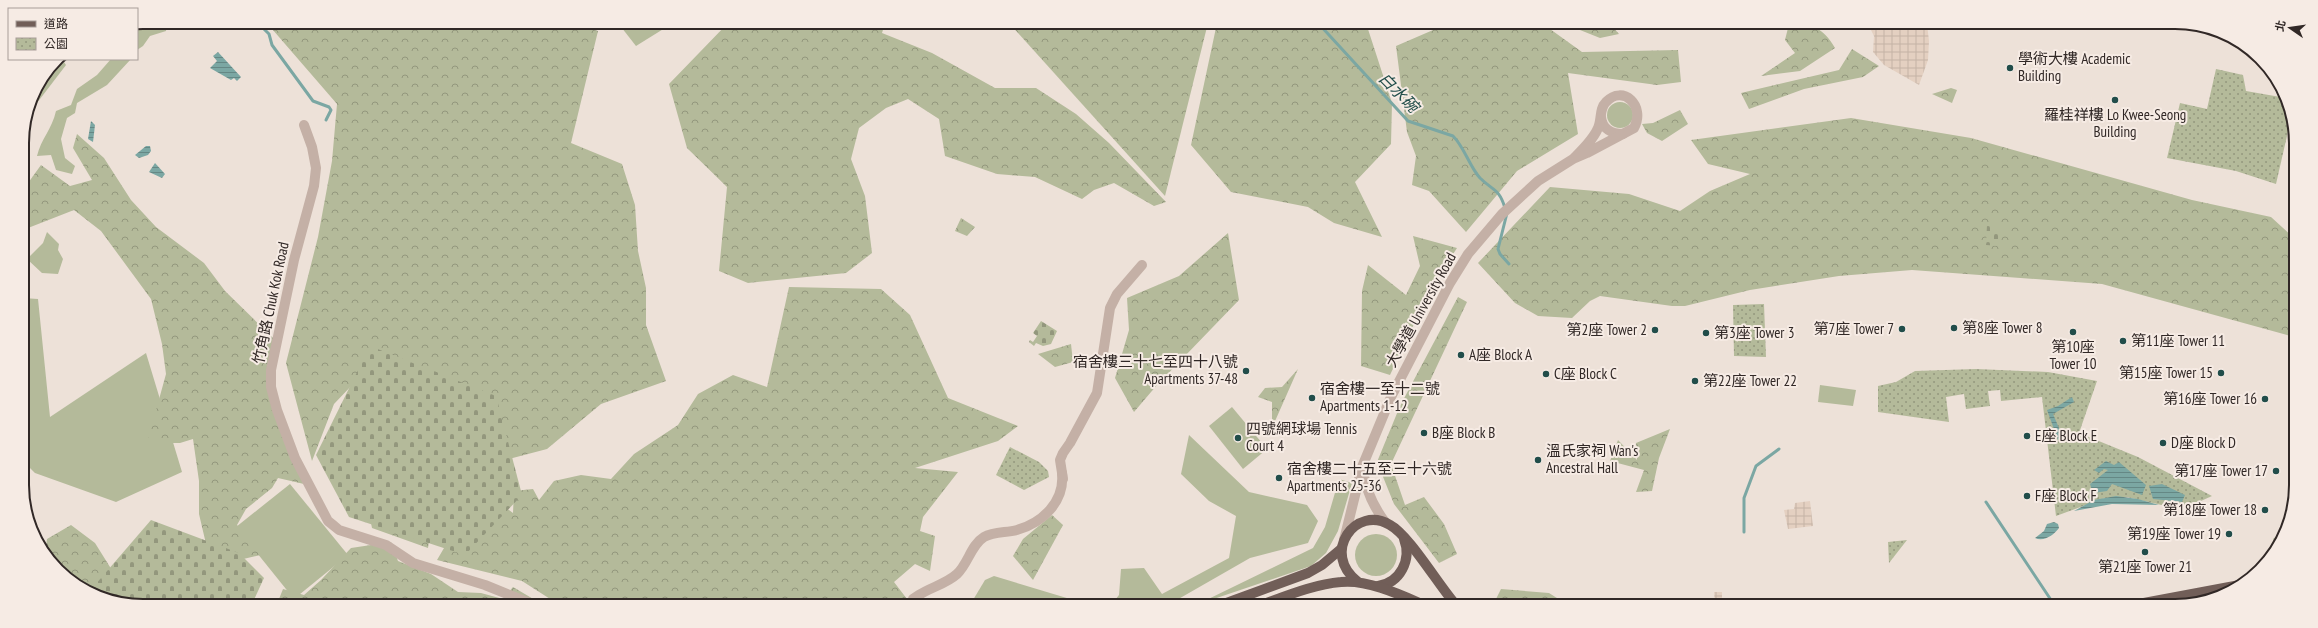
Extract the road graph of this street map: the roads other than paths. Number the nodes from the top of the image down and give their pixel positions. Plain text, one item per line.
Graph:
1 (1600, 113) junction
2 (304, 125) dead end
3 (1623, 134) junction
4 (1573, 159) junction
5 (1142, 265) dead end
6 (1362, 467) junction
7 (1385, 522) junction
8 (1400, 533) junction
9 (1342, 544) junction
10 (1358, 582) junction
11 (1376, 586) junction
12 (2222, 588) edge
13 (520, 599) edge
14 (914, 599) edge
15 (1237, 599) edge
16 (1280, 599) edge
17 (1410, 599) edge
18 (1451, 599) edge
19 (2165, 599) edge

1 - 3 street
1 - 3 street, 大學道 University Road
1 - 4 street, 大學道 University Road
2 - 13 street, 竹角路 Chuk Kok Road
3 - 4 street, 大學道 University Road
4 - 6 street, 大學道 University Road
5 - 14 street
6 - 7 street
6 - 9 street, 大學道 University Road
7 - 8 main road
7 - 9 main road
8 - 11 main road
8 - 18 main road
9 - 10 main road
9 - 15 main road
10 - 11 main road
10 - 16 main road
11 - 17 main road
12 - 19 main road

